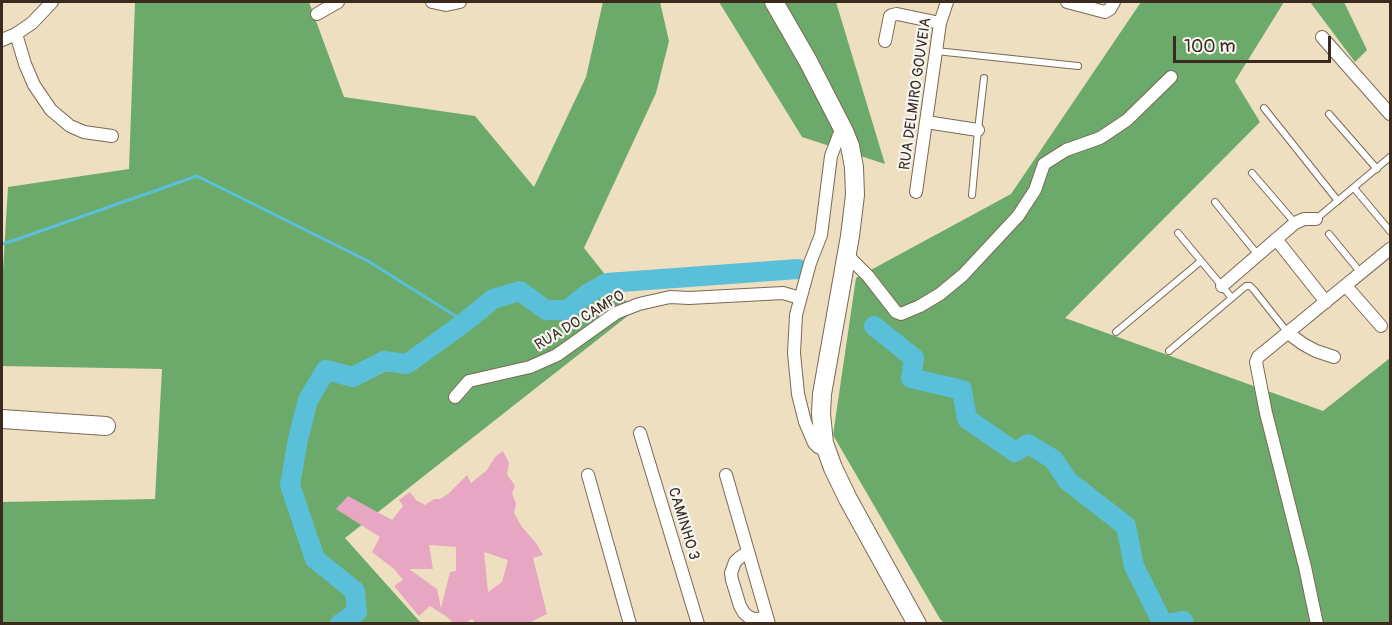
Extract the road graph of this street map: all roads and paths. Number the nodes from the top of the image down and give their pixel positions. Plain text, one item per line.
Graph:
1 (52, 2) edge
2 (338, 2) edge
3 (432, 2) edge
4 (460, 2) edge
5 (774, 2) edge
6 (947, 2) edge
7 (1067, 2) edge
8 (1114, 2) edge
9 (317, 14) dead end
10 (940, 22) junction
11 (16, 34) junction
12 (1322, 37) dead end
13 (2, 40) edge
14 (885, 41) dead end
15 (936, 51) junction
16 (1078, 66) dead end
17 (1171, 77) dead end
18 (984, 78) dead end
19 (1264, 108) dead end
20 (1329, 114) dead end
21 (1390, 114) edge
22 (926, 122) junction
23 (978, 130) junction
24 (844, 131) junction
25 (112, 136) dead end
26 (1390, 157) edge
27 (1377, 169) junction
28 (1252, 173) dead end
29 (1354, 188) junction
30 (916, 192) dead end
31 (972, 195) dead end
32 (1338, 201) junction
33 (1215, 202) dead end
34 (1316, 219) joint
35 (1295, 223) junction
36 (1390, 231) edge
37 (1178, 233) dead end
38 (1329, 234) dead end
39 (1276, 239) junction
40 (1390, 249) edge
41 (847, 255) junction
42 (1258, 255) junction
43 (1201, 261) junction
44 (1359, 270) junction
45 (1222, 286) junction
46 (1346, 286) junction
47 (1231, 297) junction
48 (800, 298) junction
49 (1326, 302) junction
50 (1381, 326) dead end
51 (1116, 332) dead end
52 (1288, 333) junction
53 (1169, 351) dead end
54 (1334, 357) dead end
55 (455, 397) dead end
56 (2, 419) edge
57 (106, 426) dead end
58 (640, 433) dead end
59 (827, 450) junction
60 (588, 475) dead end
61 (726, 475) dead end
62 (748, 552) junction
63 (768, 621) edge
64 (630, 624) edge
65 (698, 624) edge
66 (917, 624) edge
67 (1317, 624) edge

1 - 11 street
2 - 9 street
3 - 4 street
5 - 24 main road
6 - 10 street, RUA DELMIRO GOUVEIA
7 - 8 street
10 - 14 street
10 - 15 street, RUA DELMIRO GOUVEIA
11 - 13 street
11 - 25 street
12 - 21 street
15 - 16 lane
15 - 22 street, RUA DELMIRO GOUVEIA
17 - 41 street
18 - 23 lane
19 - 32 lane
20 - 27 lane
22 - 23 street
22 - 30 street, RUA DELMIRO GOUVEIA
23 - 31 lane
24 - 41 main road
24 - 48 street
26 - 27 lane
27 - 29 lane
28 - 35 lane
29 - 32 lane
29 - 36 lane
32 - 34 lane
33 - 42 lane
34 - 35 street
35 - 39 street
37 - 43 lane
38 - 44 lane
39 - 42 street
39 - 49 street
40 - 44 street
41 - 59 main road
42 - 45 street
43 - 45 lane
43 - 51 lane
44 - 46 street
45 - 47 lane
46 - 49 street
46 - 50 street
47 - 52 lane
47 - 53 lane
48 - 55 street, RUA DO CAMPO
48 - 59 street
49 - 52 street
52 - 54 street
52 - 67 street
56 - 57 main road
58 - 65 street, CAMINHO 3
59 - 66 main road
60 - 64 street
61 - 62 street
62 - 63 street
62 - 63 street

